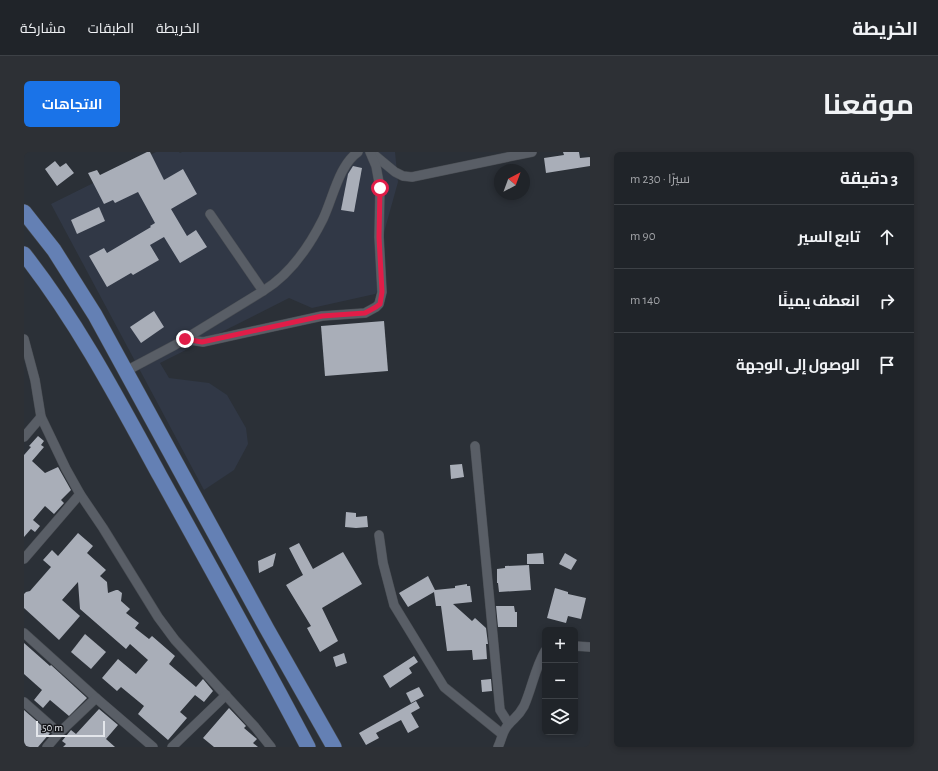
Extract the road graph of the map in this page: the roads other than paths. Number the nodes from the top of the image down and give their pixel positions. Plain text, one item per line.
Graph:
1 (358, 152) edge
2 (370, 152) edge
3 (532, 152) edge
4 (24, 212) edge
5 (210, 214) dead end
6 (24, 254) edge
7 (264, 291) junction
8 (24, 339) edge
9 (185, 339) junction
10 (126, 371) junction
11 (41, 417) junction
12 (24, 437) edge
13 (475, 446) dead end
14 (80, 494) junction
15 (379, 535) dead end
16 (24, 559) edge
17 (24, 634) edge
18 (578, 646) edge
19 (590, 647) edge
20 (542, 658) edge
21 (226, 695) junction
22 (96, 698) junction
23 (24, 702) edge
24 (509, 724) junction
25 (59, 733) junction
26 (502, 734) junction
27 (150, 746) edge
28 (269, 746) edge
29 (47, 747) edge
30 (172, 747) edge
31 (308, 747) edge
32 (334, 747) edge
33 (498, 747) edge

1 - 7 street
2 - 3 street
2 - 9 street
4 - 10 highway
5 - 7 street
6 - 31 highway
7 - 9 street
8 - 11 street
9 - 10 street
10 - 32 highway
11 - 12 street
11 - 14 street
13 - 24 street
14 - 16 street
14 - 21 street
15 - 26 street
17 - 22 street
18 - 19 street
20 - 24 street
21 - 28 street
21 - 30 street
22 - 25 street
22 - 27 street
23 - 25 street
24 - 26 street
25 - 29 street
26 - 33 street

